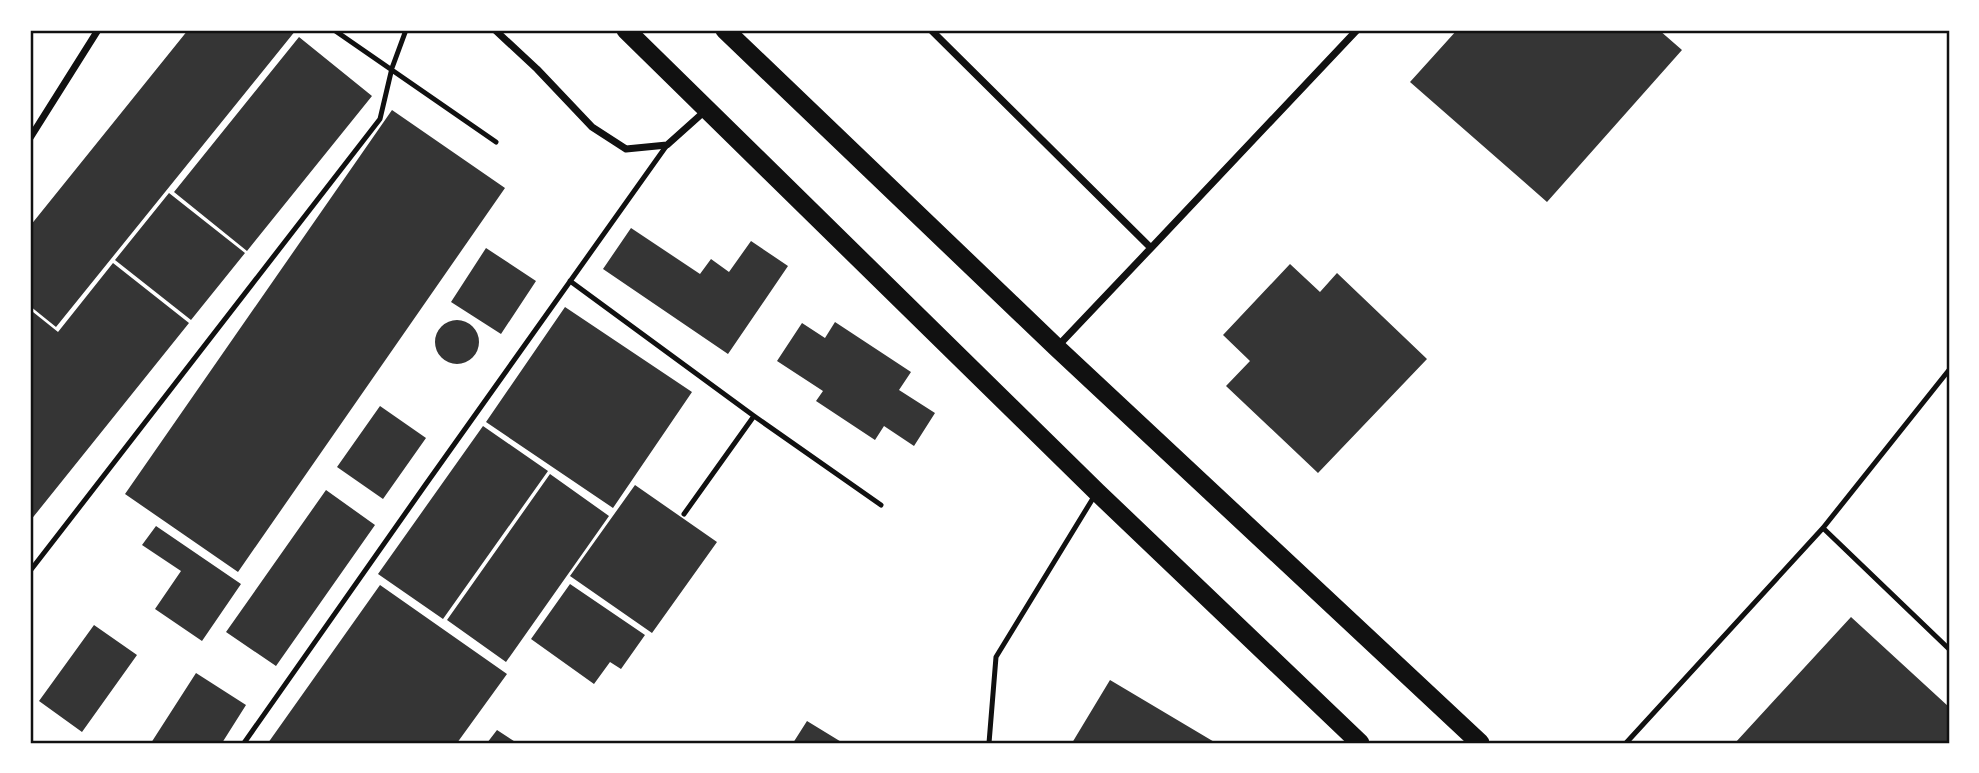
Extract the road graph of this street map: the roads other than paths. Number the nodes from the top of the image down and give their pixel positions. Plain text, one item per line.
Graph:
1 (98, 30) edge
2 (334, 30) edge
3 (406, 30) edge
4 (495, 30) edge
5 (626, 30) edge
6 (725, 30) edge
7 (931, 30) edge
8 (1357, 30) edge
9 (392, 68) junction
10 (708, 108) junction
11 (30, 138) edge
12 (496, 142) dead end
13 (667, 145) junction
14 (1151, 248) junction
15 (570, 281) junction
16 (1056, 347) junction
17 (1949, 370) edge
18 (754, 416) junction
19 (1097, 492) junction
20 (881, 505) dead end
21 (684, 514) dead end
22 (1823, 528) junction
23 (30, 571) edge
24 (1949, 649) edge
25 (244, 743) edge
26 (989, 743) edge
27 (1360, 743) edge
28 (1480, 743) edge
29 (1626, 743) edge

1 - 11 street
2 - 9 lane
3 - 9 lane
4 - 13 street
5 - 10 highway
6 - 16 highway
7 - 14 street
8 - 14 street
9 - 12 lane
9 - 23 lane
10 - 13 street
10 - 19 highway
13 - 15 lane
14 - 16 street
15 - 18 lane
15 - 25 lane
16 - 28 highway
17 - 22 lane
18 - 20 lane
18 - 21 lane
19 - 26 lane
19 - 27 highway
22 - 24 lane
22 - 29 lane

